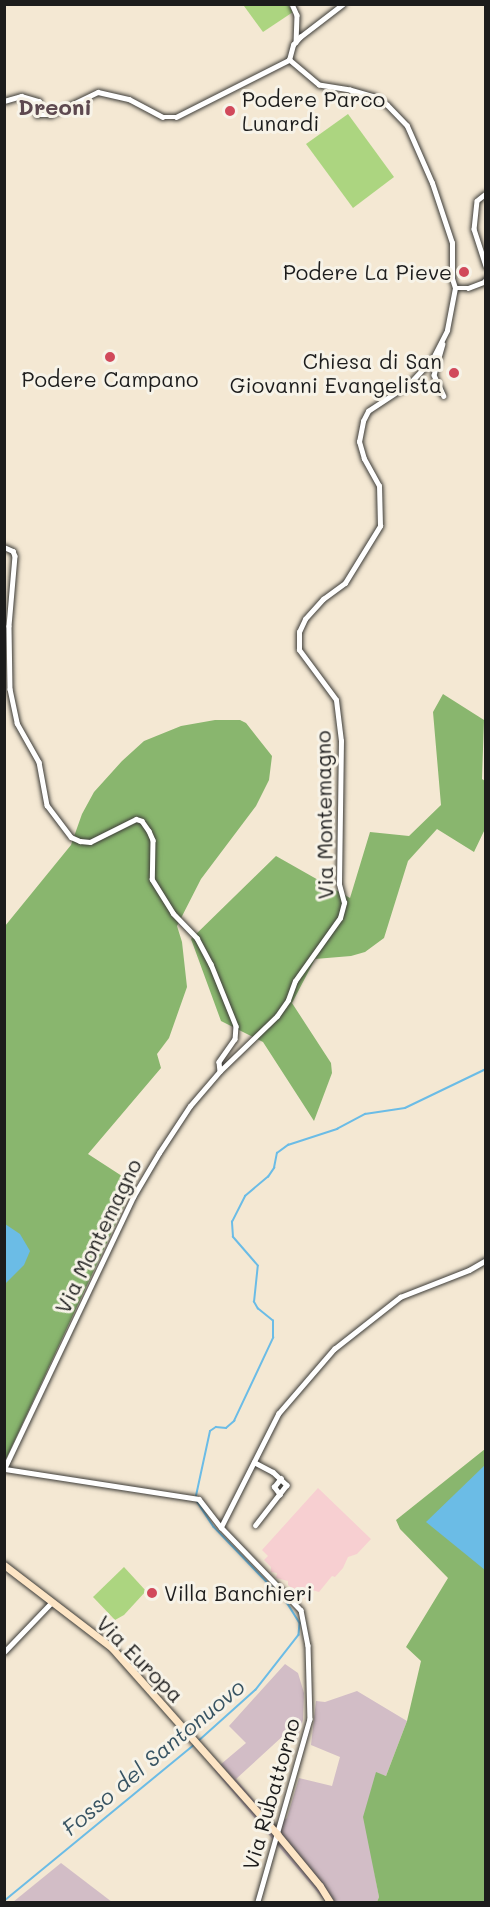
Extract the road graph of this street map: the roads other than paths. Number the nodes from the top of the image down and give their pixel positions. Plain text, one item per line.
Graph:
1 (292, 4) edge
2 (343, 4) edge
3 (296, 42) junction
4 (289, 60) junction
5 (4, 101) edge
6 (486, 194) edge
7 (486, 266) edge
8 (486, 279) edge
9 (455, 288) junction
10 (447, 330) junction
11 (444, 396) dead end
12 (4, 547) edge
13 (220, 1071) junction
14 (486, 1260) edge
15 (254, 1462) junction
16 (5, 1469) edge
17 (281, 1478) junction
18 (280, 1496) junction
19 (256, 1525) dead end
20 (221, 1527) junction
21 (4, 1565) edge
22 (52, 1601) junction
23 (4, 1652) edge
24 (277, 1834) junction
25 (258, 1902) edge
26 (330, 1902) edge

1 - 3 street
2 - 3 street
3 - 4 street
4 - 5 street
4 - 9 street, Via Montemagno
6 - 7 street
8 - 9 street
9 - 10 street, Via Montemagno
10 - 11 street
10 - 13 street, Via Montemagno
12 - 13 street
13 - 16 street, Via Montemagno
14 - 15 street
15 - 17 street
15 - 20 street
16 - 20 street, Via Rubattorno
17 - 18 street
17 - 18 street
18 - 19 street
20 - 24 street, Via Rubattorno
21 - 22 main road, Via Europa
22 - 23 street
22 - 24 main road, Via Europa
24 - 25 street, Via Rubattorno
24 - 26 main road, Via Europa

